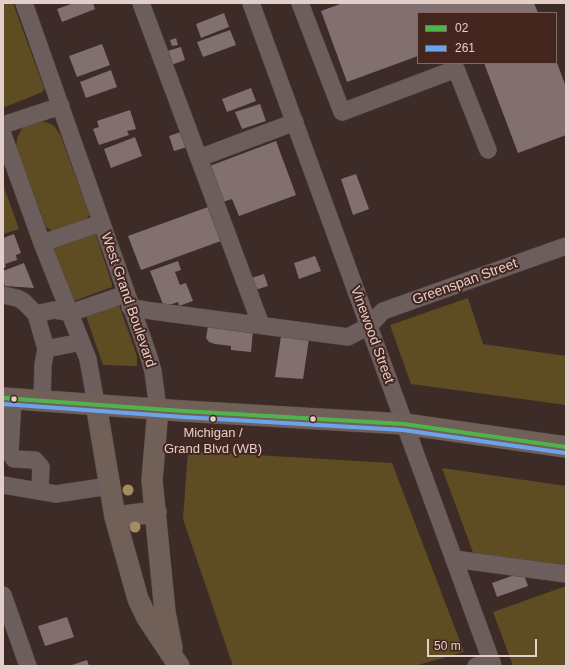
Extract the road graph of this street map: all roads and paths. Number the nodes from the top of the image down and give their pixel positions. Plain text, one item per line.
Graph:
1 (24, 3) edge
2 (141, 3) edge
3 (251, 3) edge
4 (300, 3) edge
5 (61, 106) junction
6 (295, 122) junction
7 (3, 125) edge
8 (3, 136) edge
9 (488, 150) dead end
10 (199, 158) junction
11 (102, 223) junction
12 (42, 243) junction
13 (566, 246) edge
14 (3, 294) edge
15 (128, 300) junction
16 (70, 313) junction
17 (36, 314) junction
18 (261, 325) junction
19 (369, 326) junction
20 (81, 342) junction
21 (46, 349) junction
22 (8, 399) edge
23 (42, 401) junction
24 (96, 404) junction
25 (158, 409) junction
26 (404, 424) junction
27 (566, 447) edge
28 (3, 485) edge
29 (109, 486) junction
30 (40, 491) junction
31 (156, 512) junction
32 (115, 517) junction
33 (454, 559) junction
34 (566, 574) edge
35 (3, 596) edge
36 (176, 661) edge
37 (487, 665) edge
38 (28, 666) edge

1 - 5 street, West Grand Boulevard
2 - 10 street
3 - 6 street, Vinewood Street
4 - 9 street
5 - 7 street
5 - 11 street, West Grand Boulevard
6 - 10 street
6 - 19 street, Vinewood Street
8 - 12 street, West Grand Boulevard
10 - 18 street
11 - 12 street
11 - 15 street, West Grand Boulevard
12 - 16 street, West Grand Boulevard
13 - 19 street, Greenspan Street
14 - 17 street
15 - 16 street
15 - 18 street, Greenspan Street
15 - 25 street, West Grand Boulevard
16 - 17 street
16 - 20 street, West Grand Boulevard
17 - 21 street
18 - 19 street, Greenspan Street
19 - 26 street, Vinewood Street
20 - 21 street
20 - 24 street, West Grand Boulevard
21 - 23 street
22 - 23 main road
22 - 30 street
23 - 24 main road
24 - 25 main road
24 - 29 main road, West Grand Boulevard
25 - 26 main road
25 - 31 main road, West Grand Boulevard
26 - 27 main road
26 - 33 street, Vinewood Street
28 - 30 street
29 - 30 street
29 - 32 main road, West Grand Boulevard
31 - 32 main road
31 - 36 main road, West Grand Boulevard
32 - 36 main road, West Grand Boulevard
33 - 34 street
33 - 37 street, Vinewood Street
35 - 38 street

